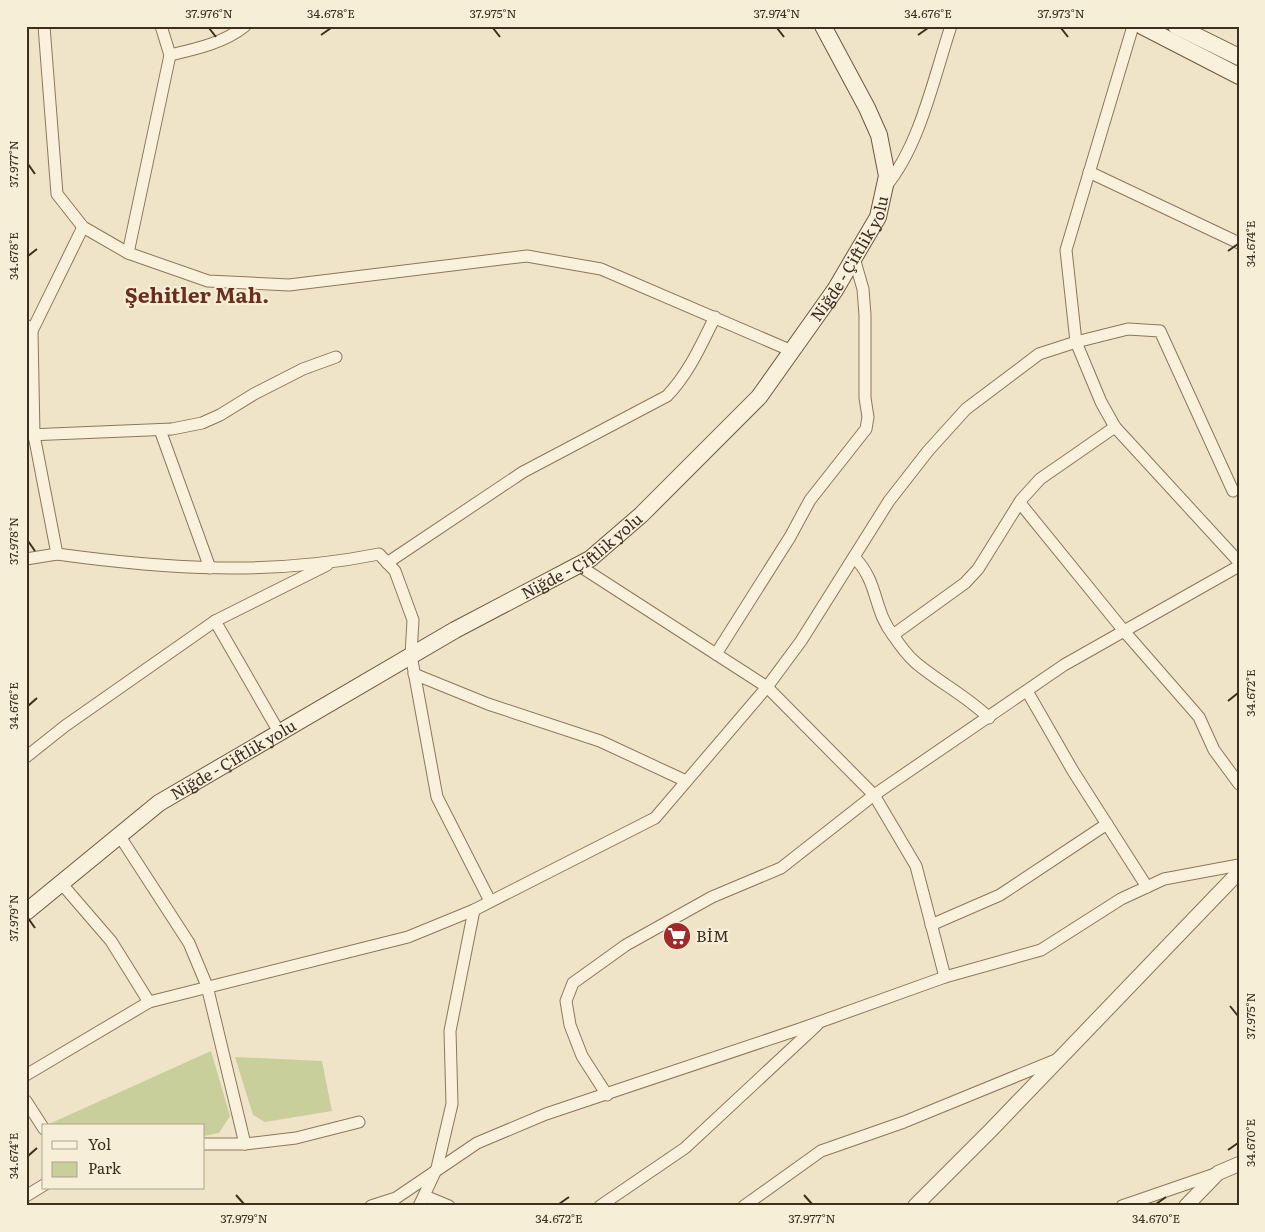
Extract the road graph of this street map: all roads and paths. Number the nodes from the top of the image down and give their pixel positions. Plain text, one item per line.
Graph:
1 (44, 26) edge
2 (161, 26) edge
3 (245, 26) edge
4 (823, 26) edge
5 (951, 26) edge
6 (1133, 26) edge
7 (1142, 26) edge
8 (1176, 26) edge
9 (170, 54) junction
10 (1239, 57) edge
11 (1239, 76) edge
12 (1089, 172) junction
13 (885, 187) junction
14 (83, 227) junction
15 (1239, 243) edge
16 (128, 253) junction
17 (854, 258) junction
18 (715, 317) junction
19 (29, 328) edge
20 (1076, 342) junction
21 (792, 350) junction
22 (336, 356) dead end
23 (1115, 427) junction
24 (160, 430) junction
25 (30, 435) edge
26 (1233, 491) dead end
27 (1020, 503) junction
28 (57, 554) junction
29 (854, 557) junction
30 (26, 559) edge
31 (387, 563) junction
32 (331, 564) junction
33 (1239, 564) edge
34 (578, 565) junction
35 (210, 568) junction
36 (215, 621) junction
37 (1124, 631) junction
38 (893, 635) junction
39 (716, 654) junction
40 (411, 656) junction
41 (414, 674) junction
42 (767, 687) junction
43 (1027, 691) junction
44 (989, 718) junction
45 (279, 732) junction
46 (26, 757) edge
47 (686, 781) junction
48 (1239, 784) edge
49 (874, 795) junction
50 (1107, 824) junction
51 (119, 835) junction
52 (1239, 865) edge
53 (1239, 872) edge
54 (61, 883) junction
55 (1147, 887) junction
56 (490, 901) junction
57 (474, 910) junction
58 (26, 912) edge
59 (931, 924) junction
60 (944, 977) junction
61 (207, 986) junction
62 (149, 1002) junction
63 (822, 1021) junction
64 (1060, 1058) junction
65 (26, 1075) edge
66 (607, 1095) junction
67 (26, 1101) edge
68 (359, 1122) dead end
69 (42, 1126) edge
70 (205, 1144) edge
71 (245, 1144) junction
72 (1239, 1164) edge
73 (437, 1168) junction
74 (1218, 1173) junction
75 (42, 1186) edge
76 (26, 1196) edge
77 (422, 1201) edge
78 (371, 1206) edge
79 (449, 1206) edge
80 (600, 1206) edge
81 (744, 1206) edge
82 (915, 1206) edge
83 (1122, 1206) edge
84 (1186, 1206) edge

1 - 14 street
2 - 9 street
3 - 9 street
4 - 13 main road, Niğde - Çiftlik yolu
5 - 13 street
6 - 12 street
7 - 11 main road
8 - 10 main road
9 - 16 street
12 - 15 street
12 - 20 street
13 - 17 main road, Niğde - Çiftlik yolu
14 - 16 street
14 - 19 street
16 - 18 street
17 - 21 main road, Niğde - Çiftlik yolu
17 - 39 street
18 - 21 street
18 - 31 street
19 - 25 street
20 - 23 street
20 - 26 street
20 - 29 street
21 - 34 main road, Niğde - Çiftlik yolu
22 - 24 street
23 - 27 street
23 - 33 street
24 - 25 street
24 - 35 street
25 - 28 street
27 - 37 street
27 - 38 street
28 - 30 street
28 - 35 street
29 - 38 street
29 - 42 street
31 - 32 street
31 - 40 street
32 - 35 street
32 - 36 street
33 - 37 street
34 - 39 street
34 - 40 main road, Niğde - Çiftlik yolu
36 - 45 street
36 - 46 street
37 - 43 street
37 - 48 street
38 - 44 street
39 - 42 street
40 - 41 street
40 - 45 main road, Niğde - Çiftlik yolu
41 - 47 street
41 - 56 street
42 - 47 street
42 - 49 street
43 - 44 street
43 - 50 street
44 - 49 street
45 - 51 main road, Niğde - Çiftlik yolu
47 - 56 street
49 - 59 street
49 - 66 street
50 - 55 street
50 - 59 street
51 - 54 main road, Niğde - Çiftlik yolu
51 - 61 street
52 - 55 street
53 - 64 street
54 - 58 main road, Niğde - Çiftlik yolu
54 - 62 street
55 - 60 street
56 - 57 street
57 - 61 street
57 - 73 street
59 - 60 street
60 - 63 street
61 - 62 street
61 - 71 street
62 - 65 street
63 - 66 street
63 - 80 street
64 - 81 street
64 - 82 street
66 - 73 street
67 - 69 street
68 - 71 street
70 - 71 street
72 - 74 street
73 - 77 street
73 - 78 street
74 - 83 street
74 - 84 street
75 - 76 street
77 - 79 street

